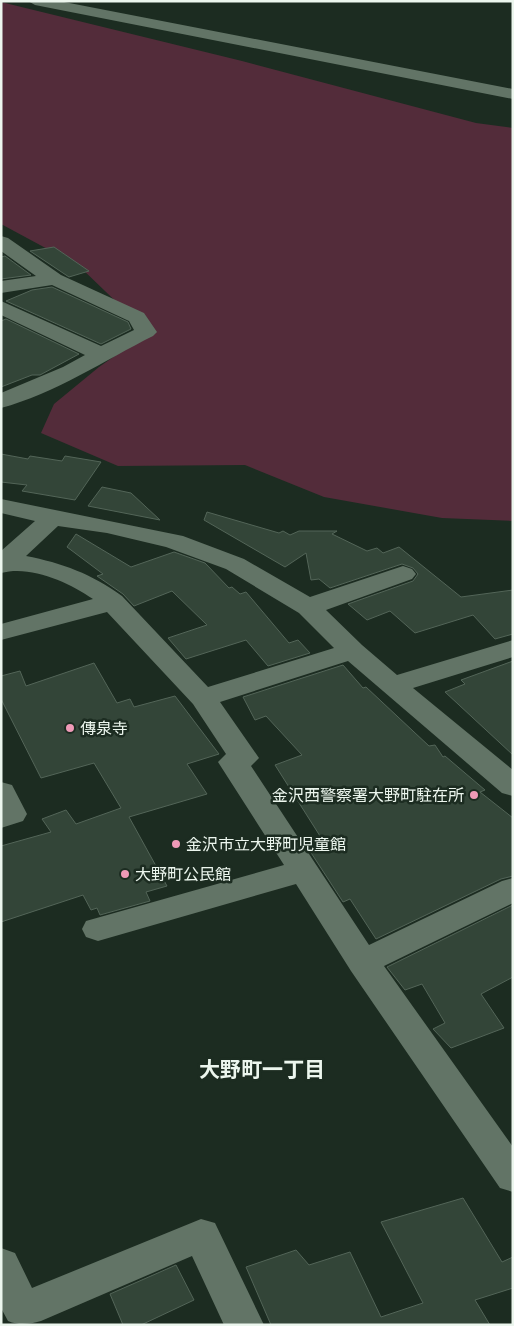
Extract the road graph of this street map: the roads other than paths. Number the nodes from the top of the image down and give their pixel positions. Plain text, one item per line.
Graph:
1 (35, 1) edge
2 (513, 94) edge
3 (1, 242) edge
4 (54, 280) junction
5 (1, 287) edge
6 (1, 307) edge
7 (102, 354) junction
8 (1, 381) edge
9 (21, 391) junction
10 (1, 401) edge
11 (1, 506) edge
12 (53, 518) junction
13 (1, 522) edge
14 (4, 563) edge
15 (403, 574) dead end
16 (112, 602) junction
17 (308, 607) junction
18 (1, 632) edge
19 (513, 648) edge
20 (352, 650) junction
21 (393, 685) junction
22 (204, 698) junction
23 (513, 786) edge
24 (1, 792) edge
25 (1, 818) edge
26 (304, 871) junction
27 (513, 889) edge
28 (98, 929) dead end
29 (363, 962) junction
30 (513, 1177) edge
31 (1, 1264) edge
32 (244, 1325) edge

1 - 2 street
3 - 4 street
4 - 5 street
4 - 7 street
6 - 7 street
7 - 9 street
8 - 9 street
9 - 10 street
11 - 12 street
12 - 13 street
12 - 14 street
12 - 17 street
14 - 16 street
15 - 17 street
16 - 18 street
16 - 22 street
17 - 20 street
19 - 21 street
20 - 21 street
20 - 22 street
21 - 23 street
22 - 26 street
24 - 25 street
26 - 28 street
26 - 29 street
27 - 29 street
29 - 30 street
31 - 32 street

